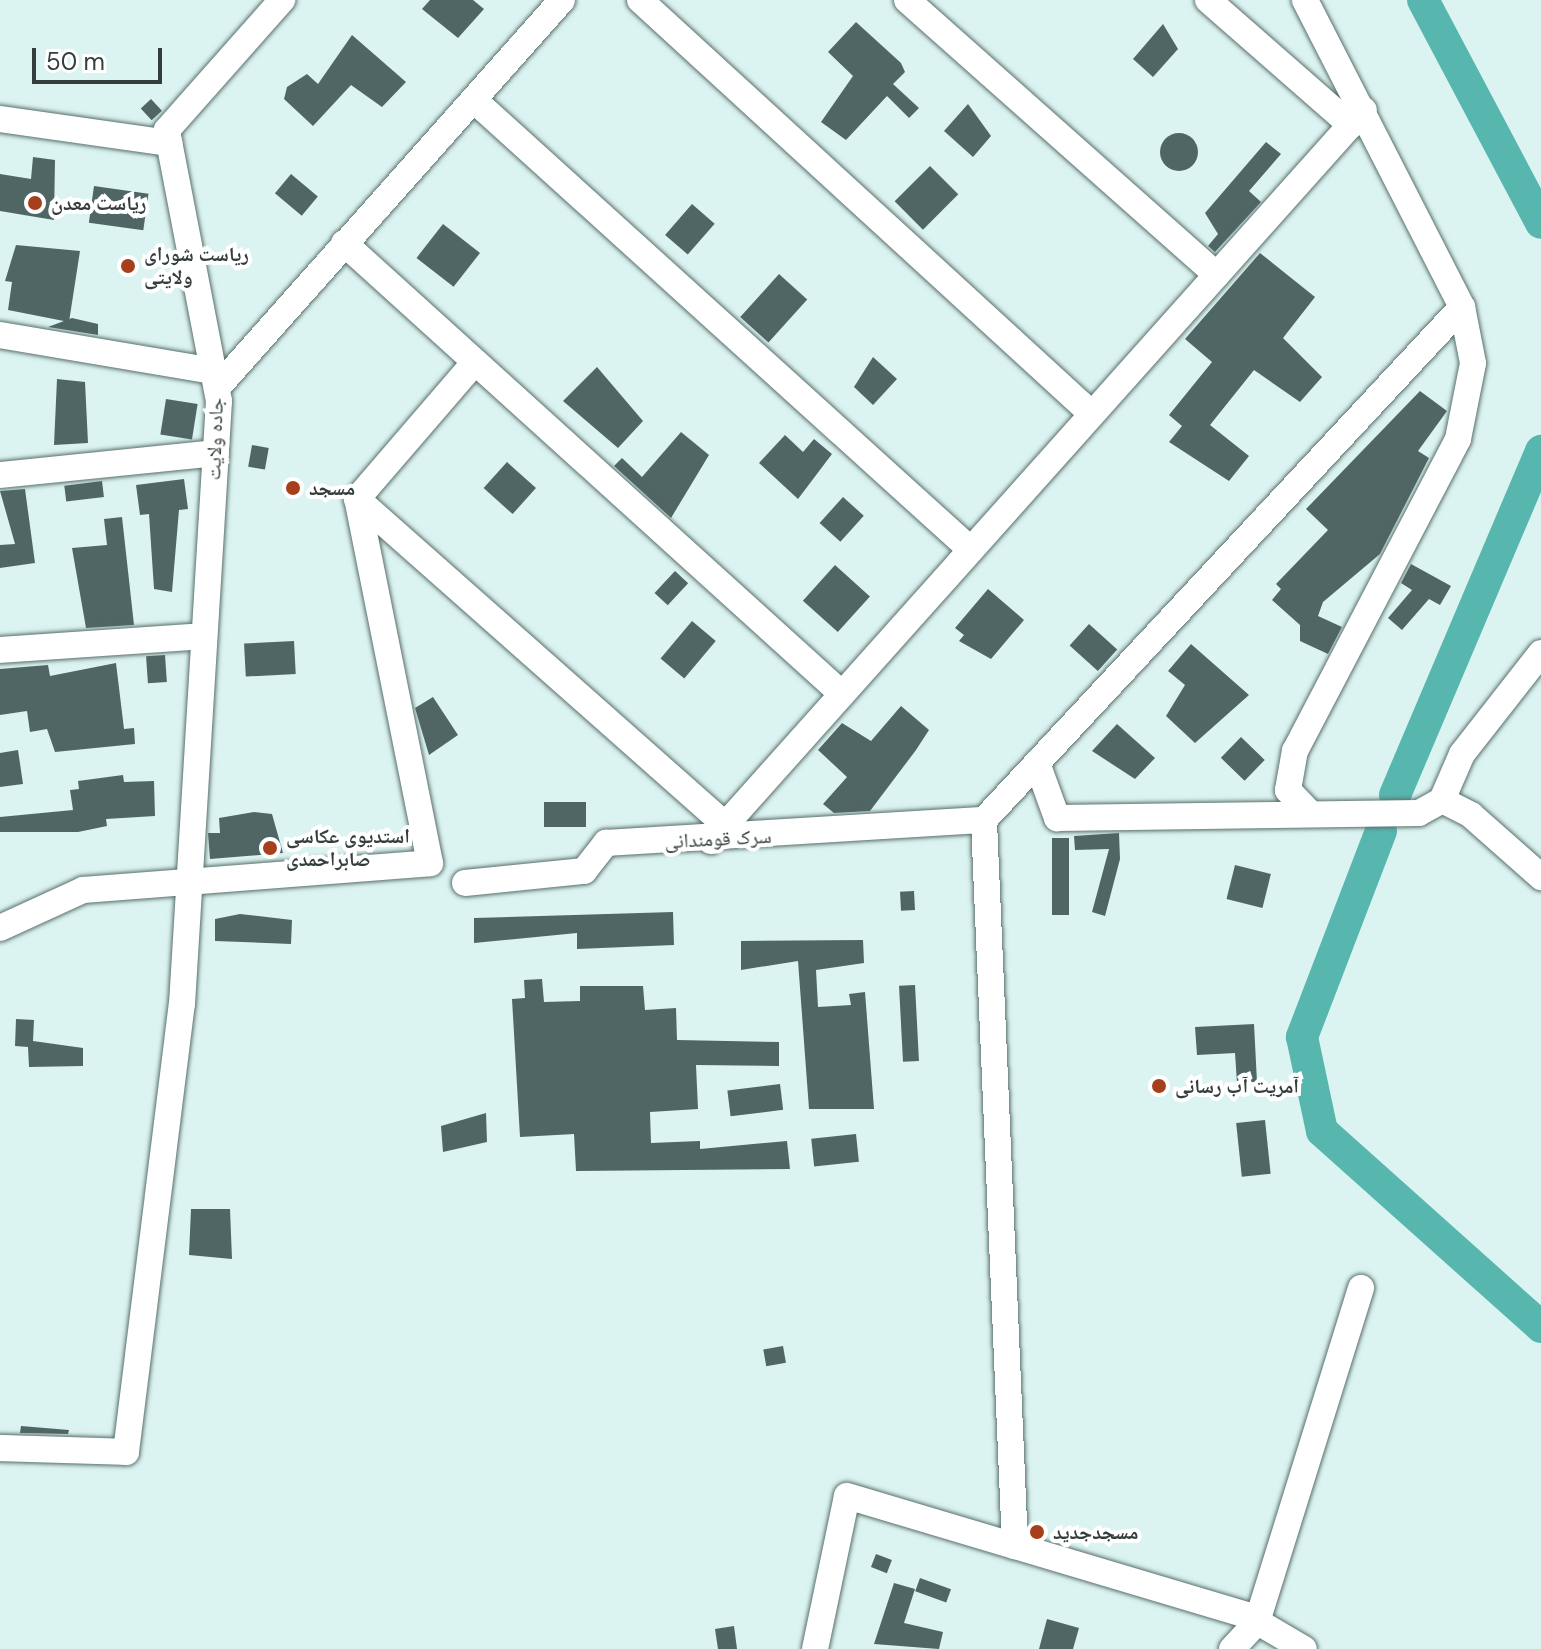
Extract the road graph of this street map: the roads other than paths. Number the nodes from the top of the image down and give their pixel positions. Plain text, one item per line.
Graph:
1 (282, 0) edge
2 (562, 0) edge
3 (640, 0) edge
4 (907, 0) edge
5 (1208, 0) edge
6 (1305, 0) edge
7 (474, 100) junction
8 (1358, 118) junction
9 (0, 119) edge
10 (169, 143) junction
11 (344, 243) junction
12 (1217, 275) junction
13 (1462, 307) junction
14 (0, 335) edge
15 (475, 362) junction
16 (215, 379) junction
17 (1092, 414) junction
18 (216, 453) junction
19 (0, 475) edge
20 (357, 499) junction
21 (971, 550) junction
22 (204, 636) junction
23 (0, 650) edge
24 (1541, 653) edge
25 (842, 694) junction
26 (1037, 763) junction
27 (1442, 800) junction
28 (1308, 811) junction
29 (984, 820) junction
30 (718, 833) junction
31 (1541, 877) edge
32 (189, 879) junction
33 (465, 883) dead end
34 (0, 928) edge
35 (1361, 1288) dead end
36 (0, 1448) edge
37 (1015, 1546) junction
38 (1257, 1622) junction
39 (815, 1649) edge
40 (1232, 1649) edge
41 (1304, 1649) edge

1 - 10 street
2 - 7 street
3 - 17 street
4 - 12 street
5 - 8 street
6 - 8 street
7 - 11 street
7 - 21 street
8 - 12 street
8 - 13 street
9 - 10 street
10 - 16 street, جاده ولایت
11 - 15 street
11 - 16 street
12 - 17 street
13 - 26 street
13 - 28 street
14 - 16 street
15 - 20 street
15 - 25 street
16 - 18 street, جاده ولایت
17 - 21 street
18 - 19 street
18 - 22 street, جاده ولایت
20 - 30 street
20 - 32 street
21 - 25 street
22 - 23 street
22 - 32 street, جاده ولایت
24 - 27 street
25 - 30 street
26 - 28 street
26 - 29 street
27 - 28 street
27 - 31 street
29 - 30 street, سرک قومندانی
29 - 37 street
30 - 33 street, سرک قومندانی
32 - 34 street
32 - 36 street, جاده ولایت
35 - 38 street
37 - 38 street
37 - 39 street
38 - 40 street
38 - 41 street

